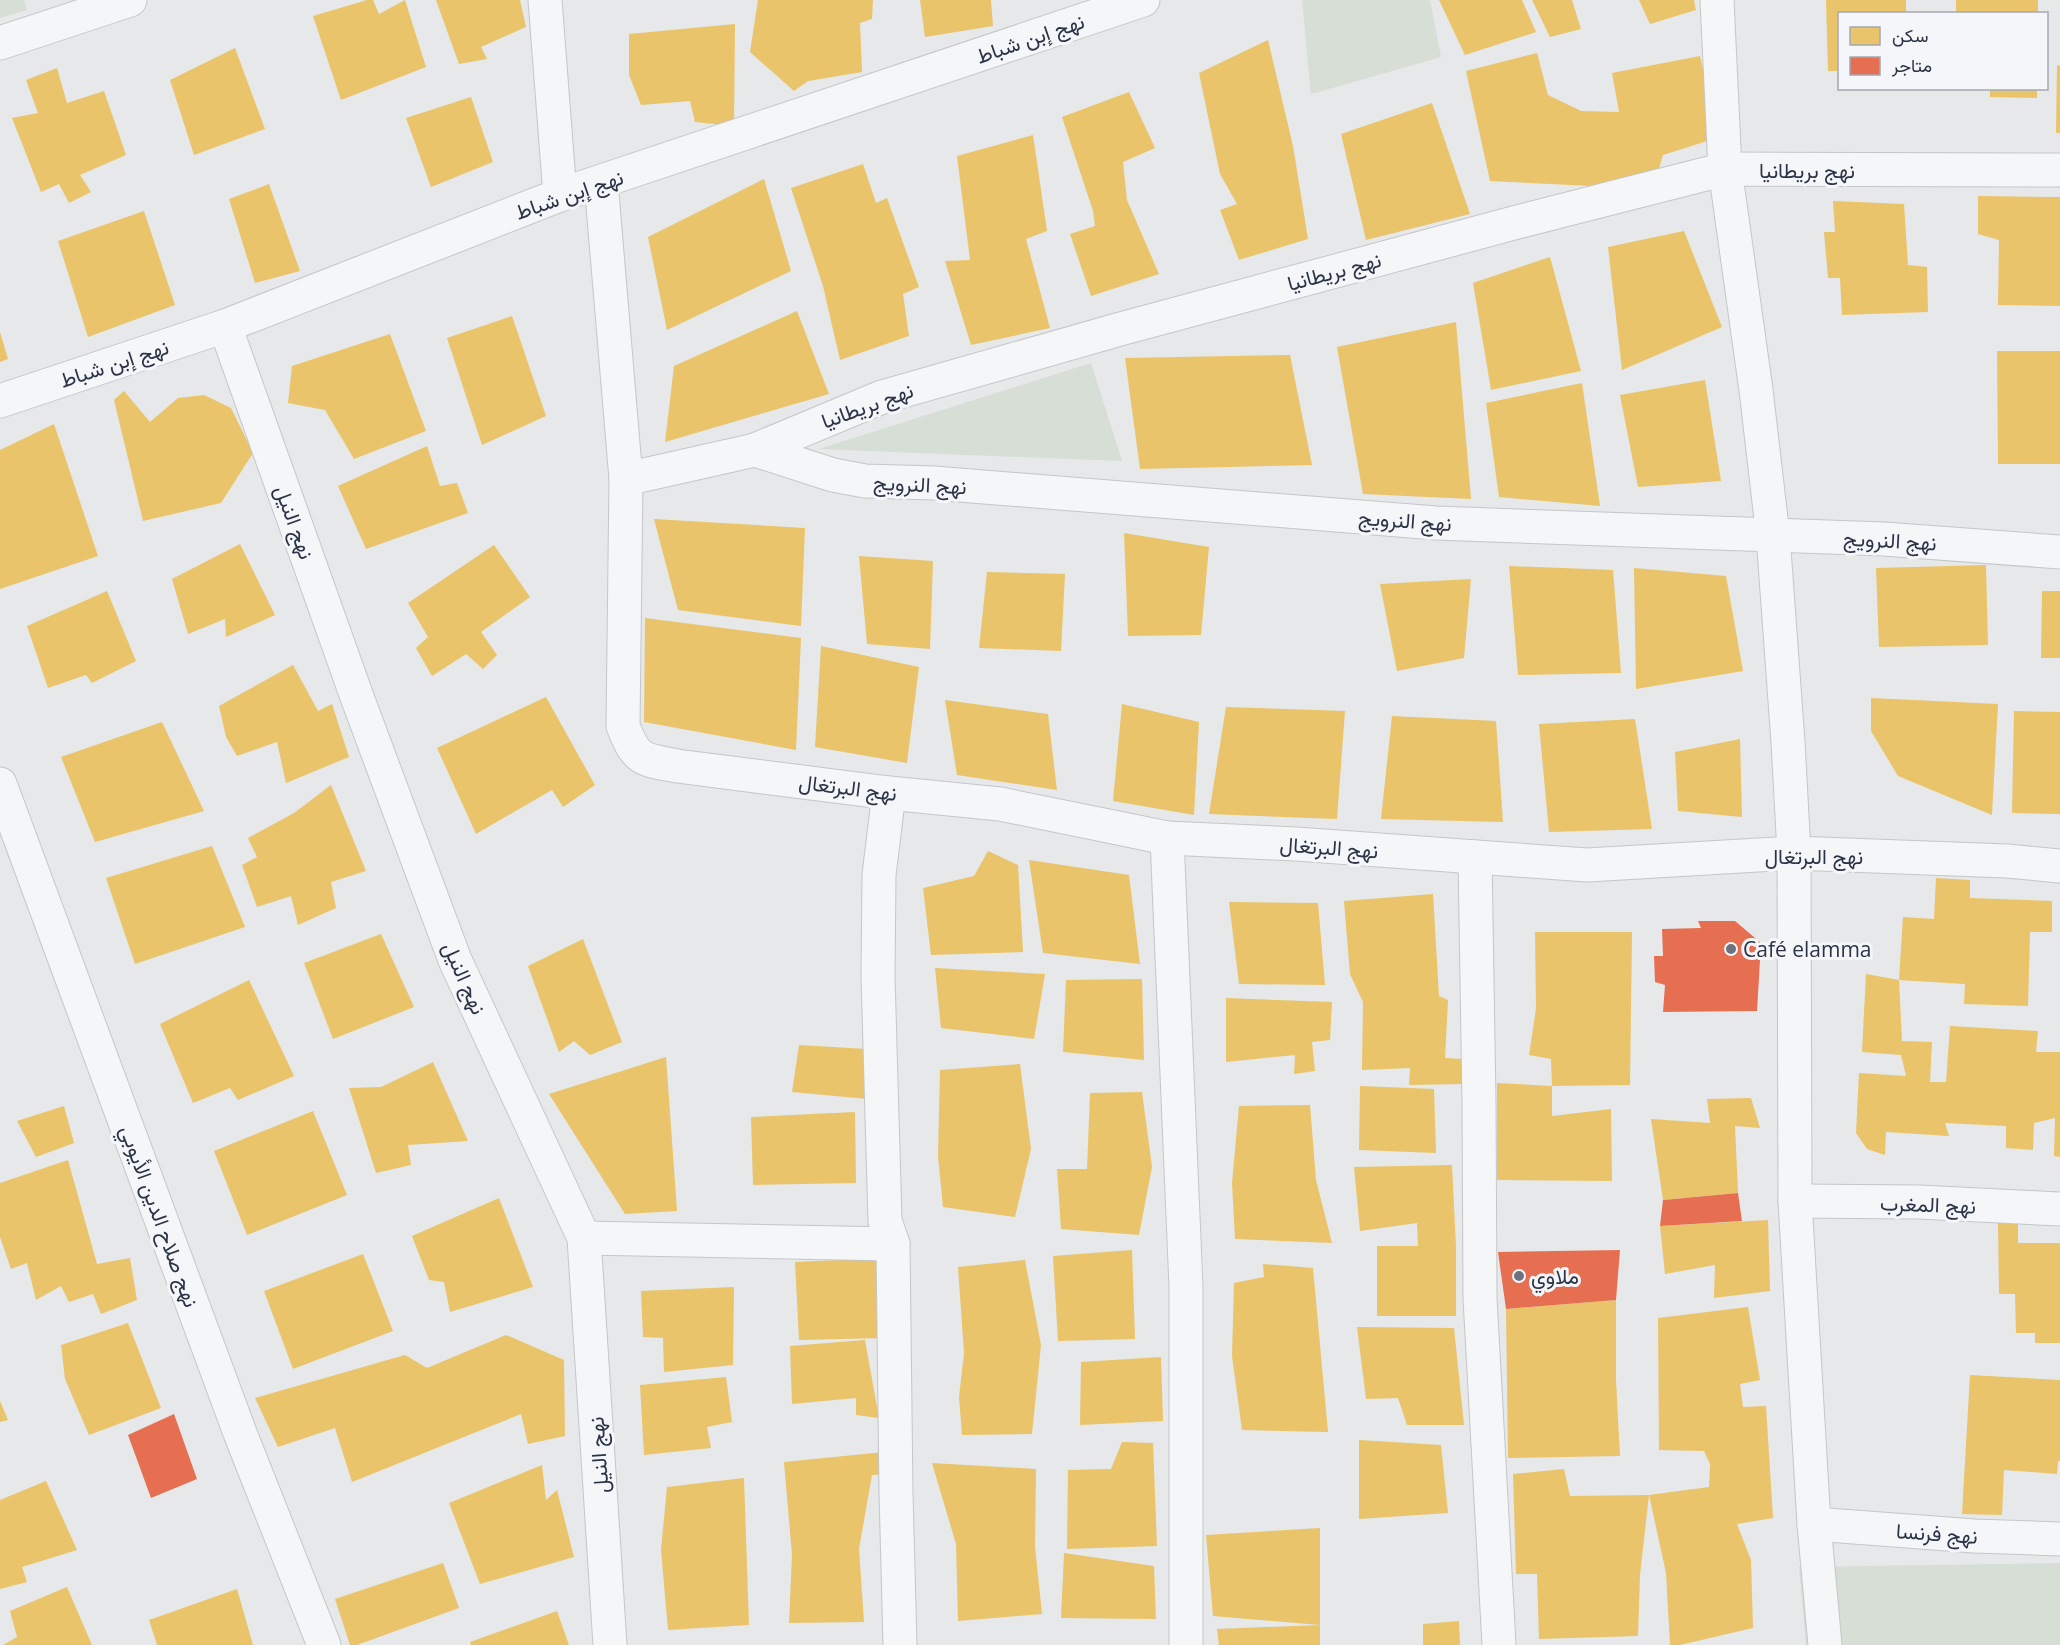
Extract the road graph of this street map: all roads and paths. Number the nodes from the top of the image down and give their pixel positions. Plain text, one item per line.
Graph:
1 (130, 0) edge
2 (545, 0) edge
3 (1143, 0) edge
4 (1717, 0) edge
5 (0, 43) edge
6 (1725, 170) junction
7 (2060, 170) edge
8 (601, 182) junction
9 (560, 195) junction
10 (225, 326) junction
11 (0, 401) edge
12 (755, 450) junction
13 (627, 479) junction
14 (1773, 536) junction
15 (2060, 552) edge
16 (0, 784) edge
17 (889, 793) junction
18 (1167, 838) junction
19 (1794, 853) junction
20 (1475, 857) junction
21 (2060, 866) edge
22 (1795, 1201) junction
23 (2060, 1209) edge
24 (584, 1238) junction
25 (893, 1244) junction
26 (1814, 1524) junction
27 (2060, 1539) edge
28 (324, 1645) edge
29 (610, 1645) edge
30 (900, 1645) edge
31 (1186, 1645) edge
32 (1499, 1645) edge
33 (1825, 1645) edge

1 - 5 street
2 - 9 street
3 - 8 street, نهج إبن شباط
4 - 6 street
6 - 7 street, نهج بريطانيا
6 - 12 street, نهج بريطانيا
6 - 14 street
8 - 9 street, نهج إبن شباط
8 - 13 street
9 - 10 street, نهج إبن شباط
10 - 11 street, نهج إبن شباط
10 - 24 street, نهج النيل
12 - 13 street, نهج بريطانيا
12 - 14 street, نهج النرويج
13 - 17 street, نهج البرتغال
14 - 15 street, نهج النرويج
14 - 19 street
16 - 28 street, نهج صلاح الدين الأيوبي
17 - 18 street, نهج البرتغال
17 - 25 street
18 - 20 street, نهج البرتغال
18 - 31 street
19 - 20 street, نهج البرتغال
19 - 21 street, نهج البرتغال
19 - 22 street
20 - 32 street
22 - 23 street, نهج المغرب
22 - 26 street
24 - 25 street
24 - 29 street, نهج النيل
25 - 30 street
26 - 27 street, نهج فرنسا
26 - 33 street

